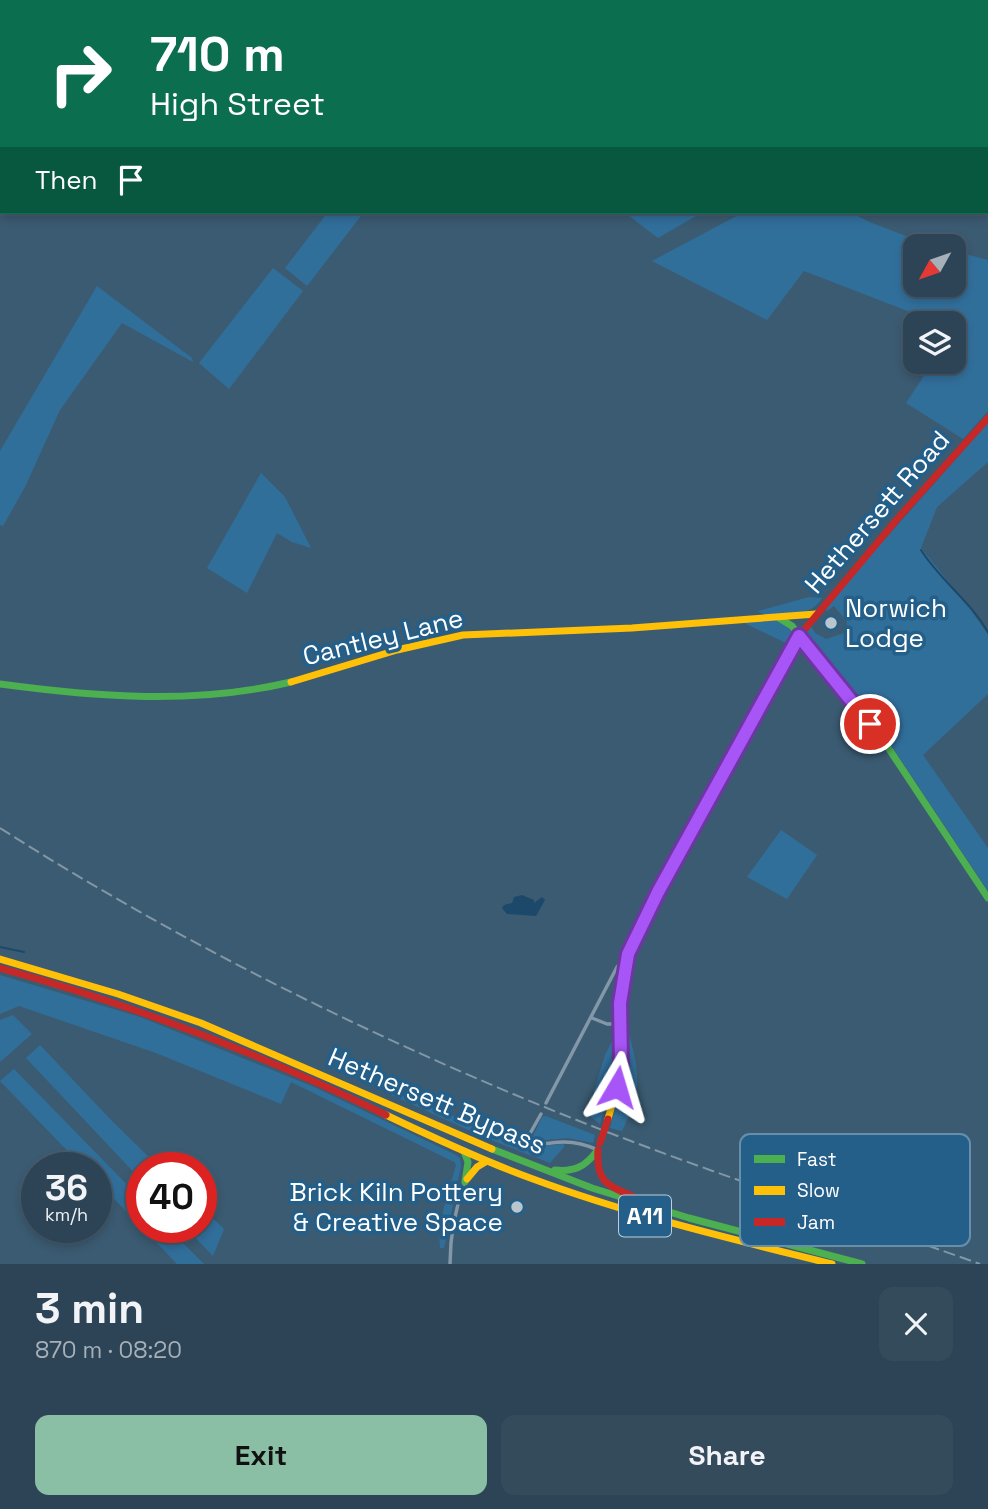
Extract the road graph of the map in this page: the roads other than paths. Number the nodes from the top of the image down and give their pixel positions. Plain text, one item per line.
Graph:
1 (988, 418) edge
2 (816, 614) junction
3 (779, 618) junction
4 (799, 636) junction
5 (0, 684) edge
6 (988, 898) edge
7 (0, 959) edge
8 (624, 965) junction
9 (0, 968) edge
10 (592, 1018) junction
11 (620, 1024) junction
12 (546, 1104) dead end
13 (541, 1114) dead end
14 (599, 1146) junction
15 (464, 1151) junction
16 (487, 1161) junction
17 (528, 1164) junction
18 (465, 1182) junction
19 (655, 1208) junction
20 (740, 1231) edge
21 (740, 1241) edge
22 (759, 1246) edge
23 (795, 1246) edge
24 (450, 1264) edge
25 (832, 1264) edge
26 (862, 1264) edge

1 - 2 main road, Hethersett Road
2 - 3 main road, Cantley Lane
2 - 4 main road, Hethersett Road
3 - 4 main road
3 - 5 main road, Cantley Lane
4 - 6 main road
4 - 8 main road, Hethersett Road
7 - 17 main road, Hethersett Bypass / A11
8 - 10 street
8 - 11 main road, Hethersett Road
9 - 15 main road, Hethersett Bypass / A11
10 - 11 street
10 - 12 street
11 - 14 main road, Hethersett Road, bridge
13 - 14 street
14 - 17 main road, A11
14 - 19 main road, A11
15 - 16 main road, Hethersett Bypass / A11
15 - 18 main road
16 - 18 main road
16 - 21 main road, Hethersett Bypass / A11
17 - 19 main road, Hethersett Bypass / A11
18 - 24 street
19 - 20 main road, Hethersett Bypass / A11
22 - 25 main road, Hethersett Bypass / A11
23 - 26 main road, Hethersett Bypass / A11

